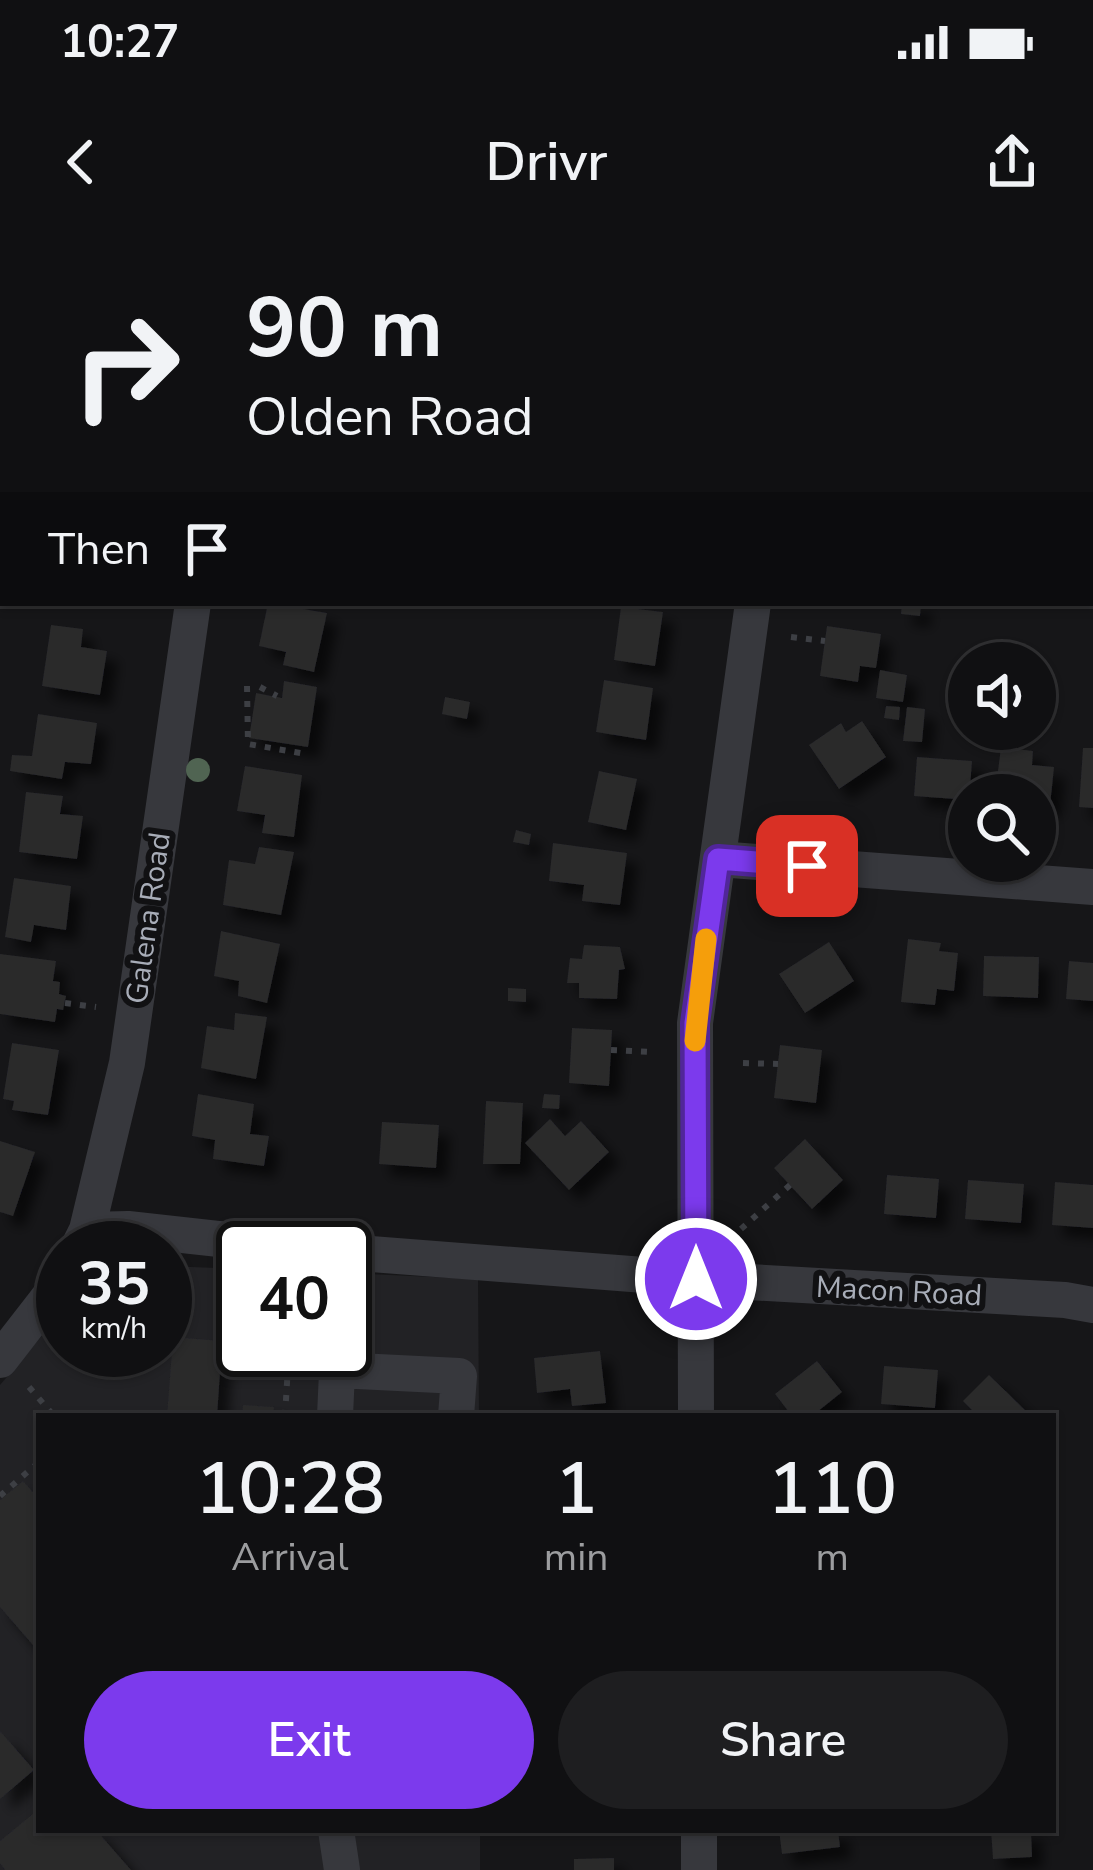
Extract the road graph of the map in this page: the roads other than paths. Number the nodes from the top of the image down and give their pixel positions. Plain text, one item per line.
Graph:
1 (193, 606) edge
2 (753, 606) edge
3 (718, 859) junction
4 (1093, 887) edge
5 (88, 1221) edge
6 (372, 1254) edge
7 (696, 1279) junction
8 (1093, 1305) edge
9 (36, 1314) edge
10 (0, 1360) edge
11 (372, 1365) edge
12 (336, 1377) edge
13 (335, 1413) edge
14 (457, 1413) edge
15 (696, 1413) edge
16 (336, 1833) edge
17 (699, 1833) edge
18 (342, 1870) edge
19 (699, 1870) edge

1 - 5 street, Galena Road
2 - 3 street
3 - 4 street
3 - 7 street
6 - 7 street, Macon Road
7 - 8 street, Macon Road
7 - 15 street
9 - 10 street
11 - 14 street
12 - 13 street
16 - 18 street
17 - 19 street

